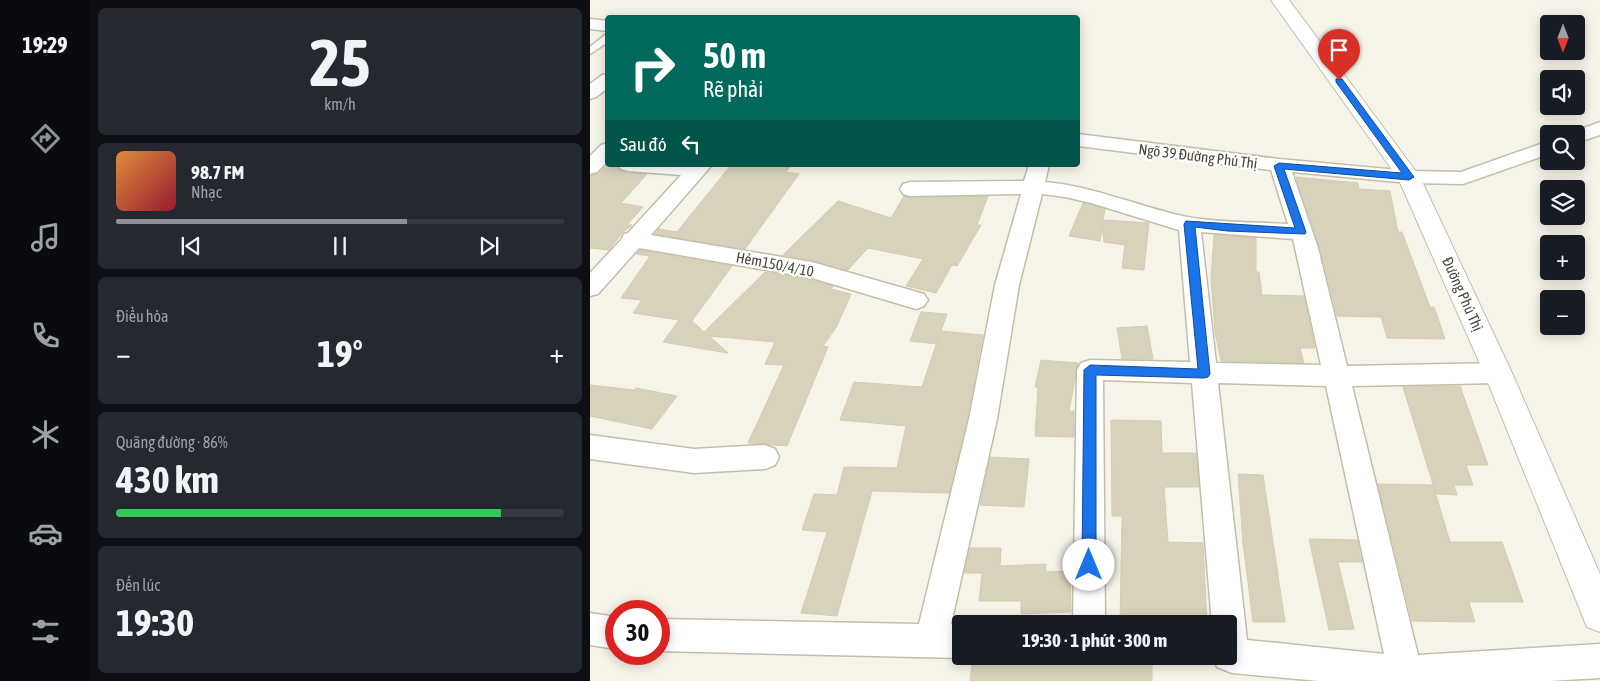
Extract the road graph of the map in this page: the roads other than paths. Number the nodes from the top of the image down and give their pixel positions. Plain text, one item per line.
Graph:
1 (1280, 0) edge
2 (590, 24) edge
3 (605, 26) edge
4 (605, 38) edge
5 (590, 51) edge
6 (605, 81) edge
7 (590, 93) edge
8 (1600, 128) edge
9 (1585, 134) edge
10 (1080, 140) edge
11 (1540, 150) edge
12 (1279, 166) junction
13 (700, 167) edge
14 (1036, 176) edge
15 (1409, 177) junction
16 (910, 189) dead end
17 (1189, 224) junction
18 (1301, 232) junction
19 (632, 239) junction
20 (590, 288) edge
21 (916, 300) dead end
22 (1498, 373) junction
23 (1204, 374) junction
24 (1336, 376) junction
25 (590, 448) edge
26 (765, 457) dead end
27 (1600, 614) edge
28 (1089, 615) edge
29 (1227, 615) edge
30 (590, 629) edge
31 (605, 631) edge
32 (670, 635) edge
33 (946, 640) edge
34 (1237, 657) edge
35 (1600, 661) edge
36 (1405, 673) junction

1 - 15 street, Đường Phú Thị
2 - 3 street
4 - 5 lane
6 - 7 street
8 - 9 street
10 - 12 street, Ngõ 39 Đường Phú Thị
11 - 15 street, Ngõ 39 Đường Phú Thị
12 - 15 street, Ngõ 39 Đường Phú Thị
12 - 18 street
13 - 19 street
14 - 16 street
14 - 17 street
14 - 33 street
15 - 22 street, Đường Phú Thị
17 - 18 street
17 - 23 street
18 - 24 street
19 - 20 street
19 - 21 street, Hẻm150/4/10
22 - 24 street
22 - 27 street, Đường Phú Thị
23 - 24 street
23 - 28 street
23 - 29 street
24 - 36 street
25 - 26 street
30 - 31 street
32 - 33 street
34 - 36 street
35 - 36 street

